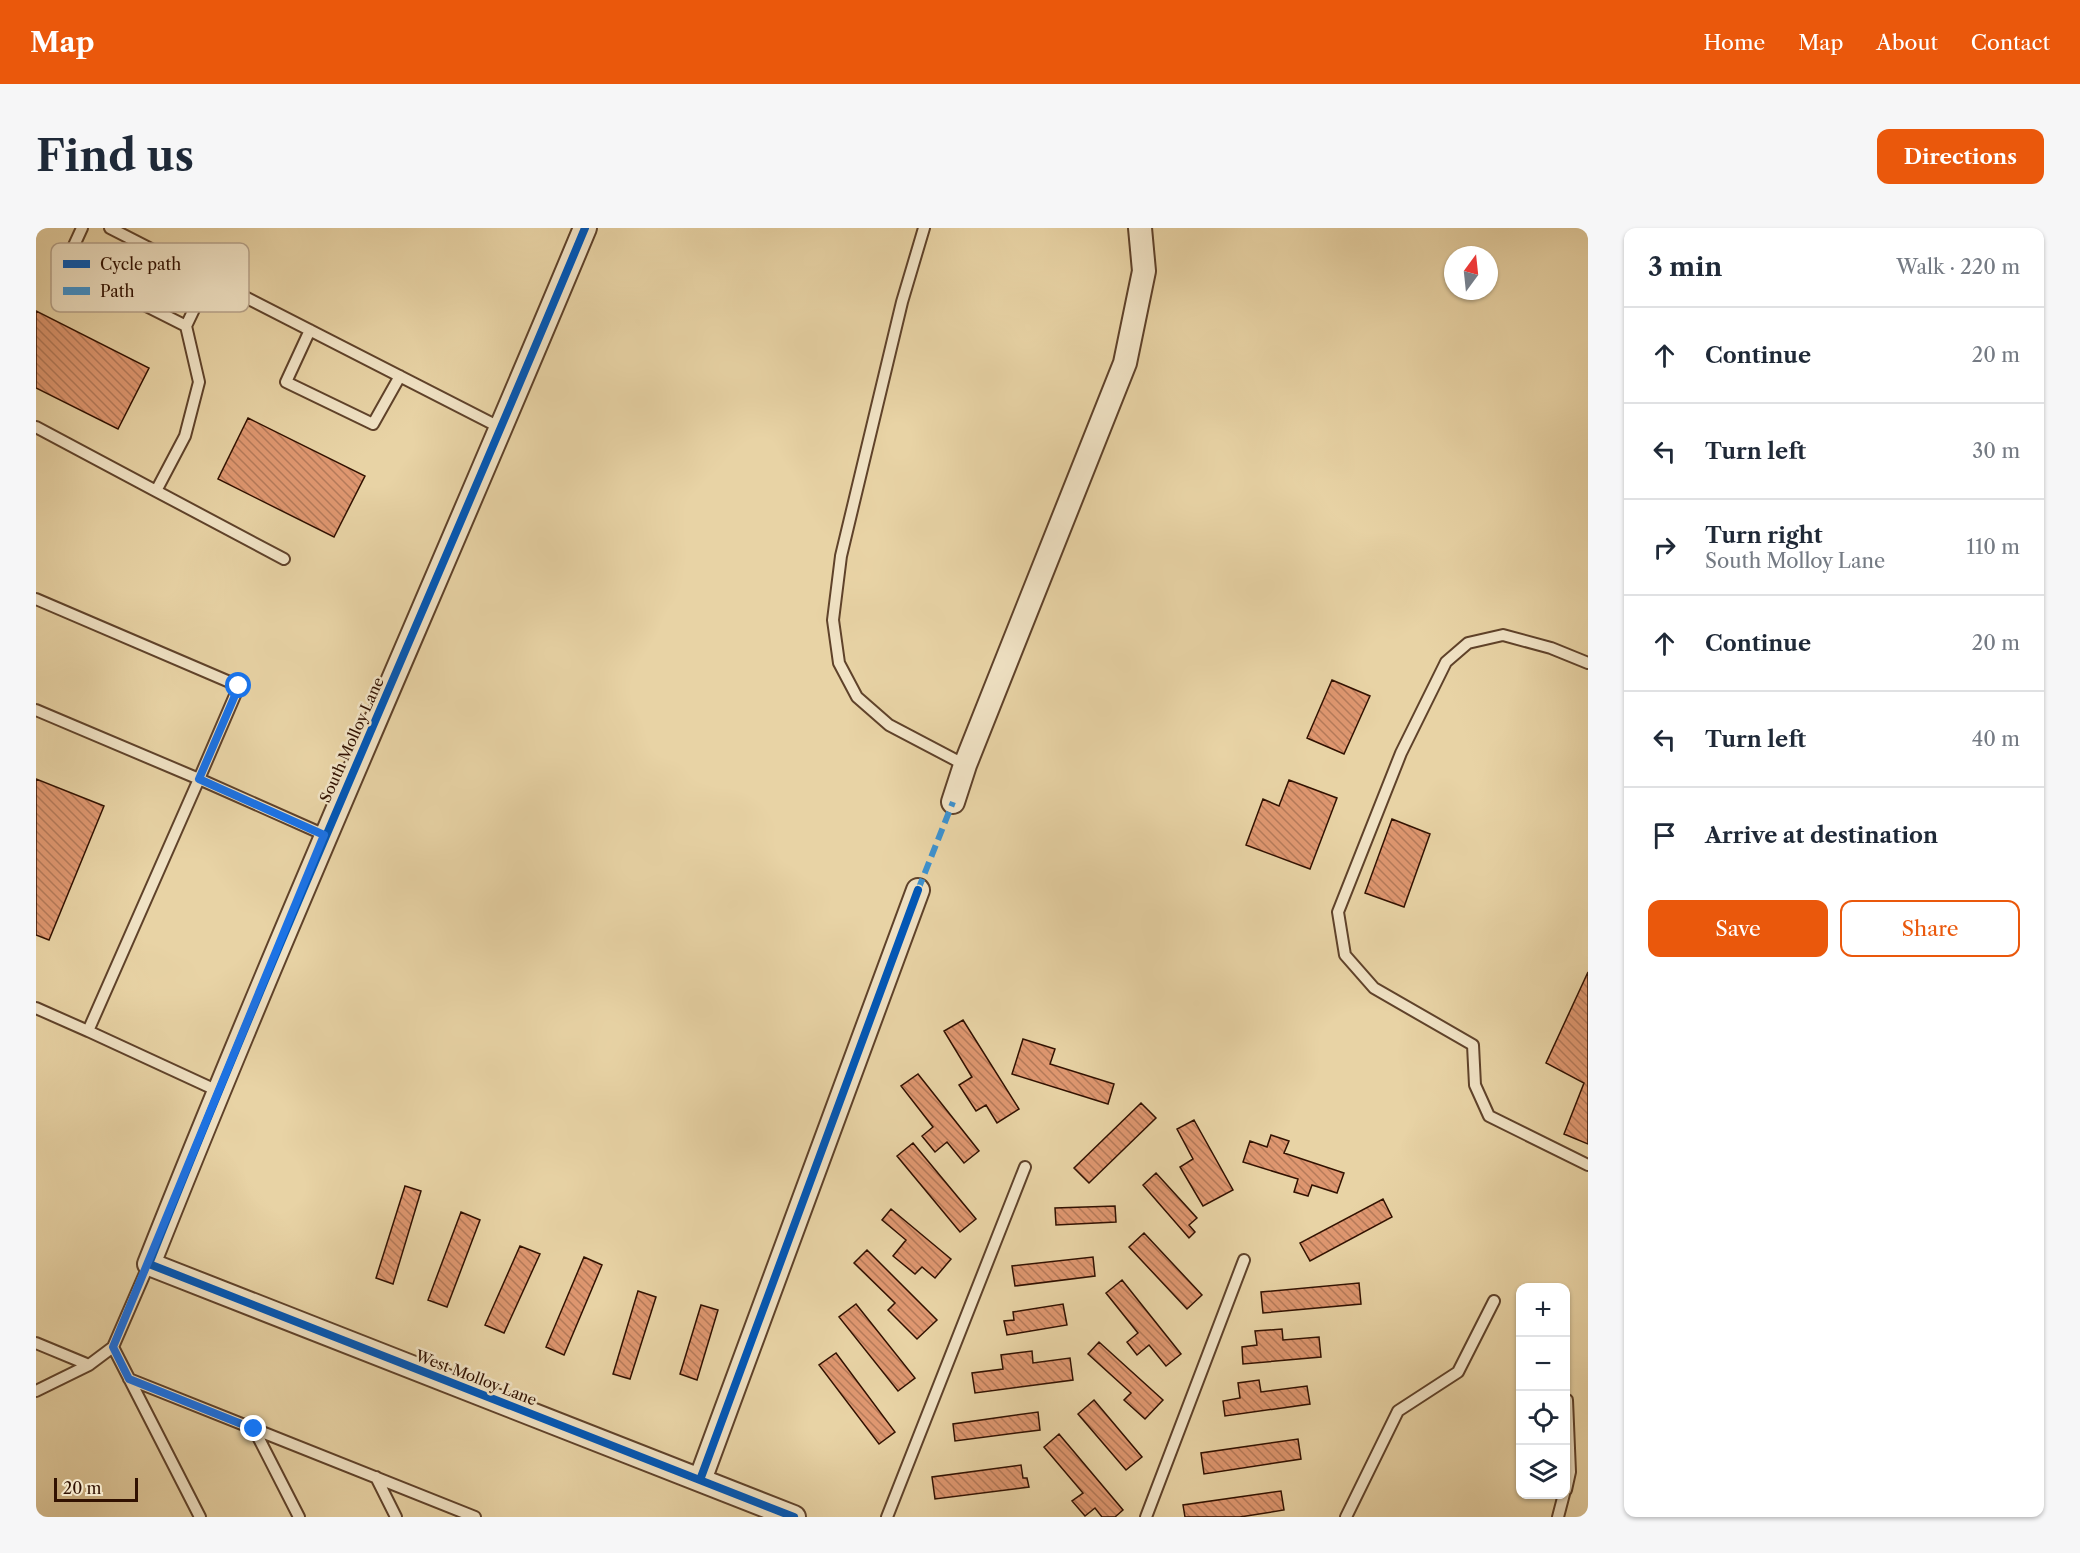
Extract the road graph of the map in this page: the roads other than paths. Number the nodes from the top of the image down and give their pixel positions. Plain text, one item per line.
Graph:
1 (82, 228) edge
2 (110, 228) edge
3 (585, 228) edge
4 (924, 228) edge
5 (1140, 228) edge
6 (75, 243) edge
7 (140, 243) edge
8 (249, 299) edge
9 (158, 312) edge
10 (193, 312) edge
11 (186, 326) junction
12 (310, 330) junction
13 (400, 376) junction
14 (36, 427) edge
15 (502, 428) junction
16 (156, 491) junction
17 (284, 559) dead end
18 (36, 598) edge
19 (1588, 663) edge
20 (36, 710) edge
21 (965, 765) junction
22 (199, 779) junction
23 (953, 802) dead end
24 (324, 835) junction
25 (918, 890) dead end
26 (36, 1008) edge
27 (88, 1031) junction
28 (218, 1091) junction
29 (1588, 1165) edge
30 (1025, 1167) dead end
31 (1244, 1260) dead end
32 (149, 1264) junction
33 (1494, 1302) dead end
34 (36, 1343) edge
35 (113, 1347) junction
36 (89, 1365) junction
37 (129, 1379) junction
38 (36, 1392) edge
39 (254, 1429) junction
40 (376, 1477) junction
41 (700, 1480) junction
42 (1563, 1499) edge
43 (200, 1517) edge
44 (299, 1517) edge
45 (396, 1517) edge
46 (475, 1517) edge
47 (794, 1517) edge
48 (887, 1517) edge
49 (1146, 1517) edge
50 (1346, 1517) edge
51 (1558, 1517) edge

1 - 6 lane
2 - 7 lane
3 - 15 street, South Molloy Lane
4 - 21 lane
5 - 21 street
8 - 12 lane
9 - 11 lane
10 - 11 lane
11 - 16 lane
12 - 13 lane
12 - 13 lane
13 - 15 lane
14 - 16 lane
15 - 24 street, South Molloy Lane
16 - 17 lane
18 - 22 lane
19 - 29 lane
20 - 22 lane
21 - 23 street
22 - 24 lane
22 - 27 lane
24 - 28 street, South Molloy Lane
25 - 41 street
26 - 27 lane
27 - 28 lane
28 - 32 street, South Molloy Lane
30 - 48 lane
31 - 49 lane
32 - 35 lane
32 - 41 street, West Molloy Lane
33 - 50 lane
34 - 36 lane
35 - 36 lane
35 - 37 lane
36 - 38 lane
37 - 39 lane
37 - 43 lane
39 - 40 lane
39 - 44 lane
40 - 45 lane
40 - 46 lane
41 - 47 street, West Molloy Lane
42 - 51 lane

